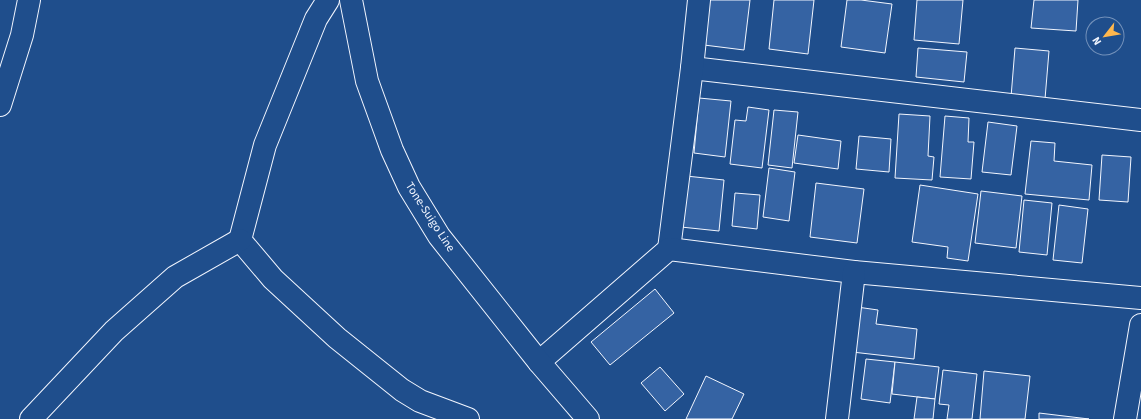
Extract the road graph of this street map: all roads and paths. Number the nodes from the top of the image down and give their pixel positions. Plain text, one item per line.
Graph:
1 (29, 0) edge
2 (328, 0) edge
3 (351, 0) edge
4 (699, 0) edge
5 (692, 68) junction
6 (0, 105) edge
7 (1141, 120) edge
8 (240, 240) junction
9 (669, 249) junction
10 (854, 272) junction
11 (1141, 298) edge
12 (1141, 325) edge
13 (539, 362) junction
14 (31, 419) edge
15 (468, 419) edge
16 (588, 419) edge
17 (837, 419) edge
18 (1125, 419) edge

1 - 6 main road
2 - 8 main road
3 - 13 main road, Tone-Suigo Line
4 - 5 main road
5 - 7 main road
5 - 9 main road
8 - 14 main road
8 - 15 main road
9 - 10 main road
9 - 13 main road
10 - 11 main road
10 - 17 main road
12 - 18 main road
13 - 16 main road, Tone-Suigo Line

